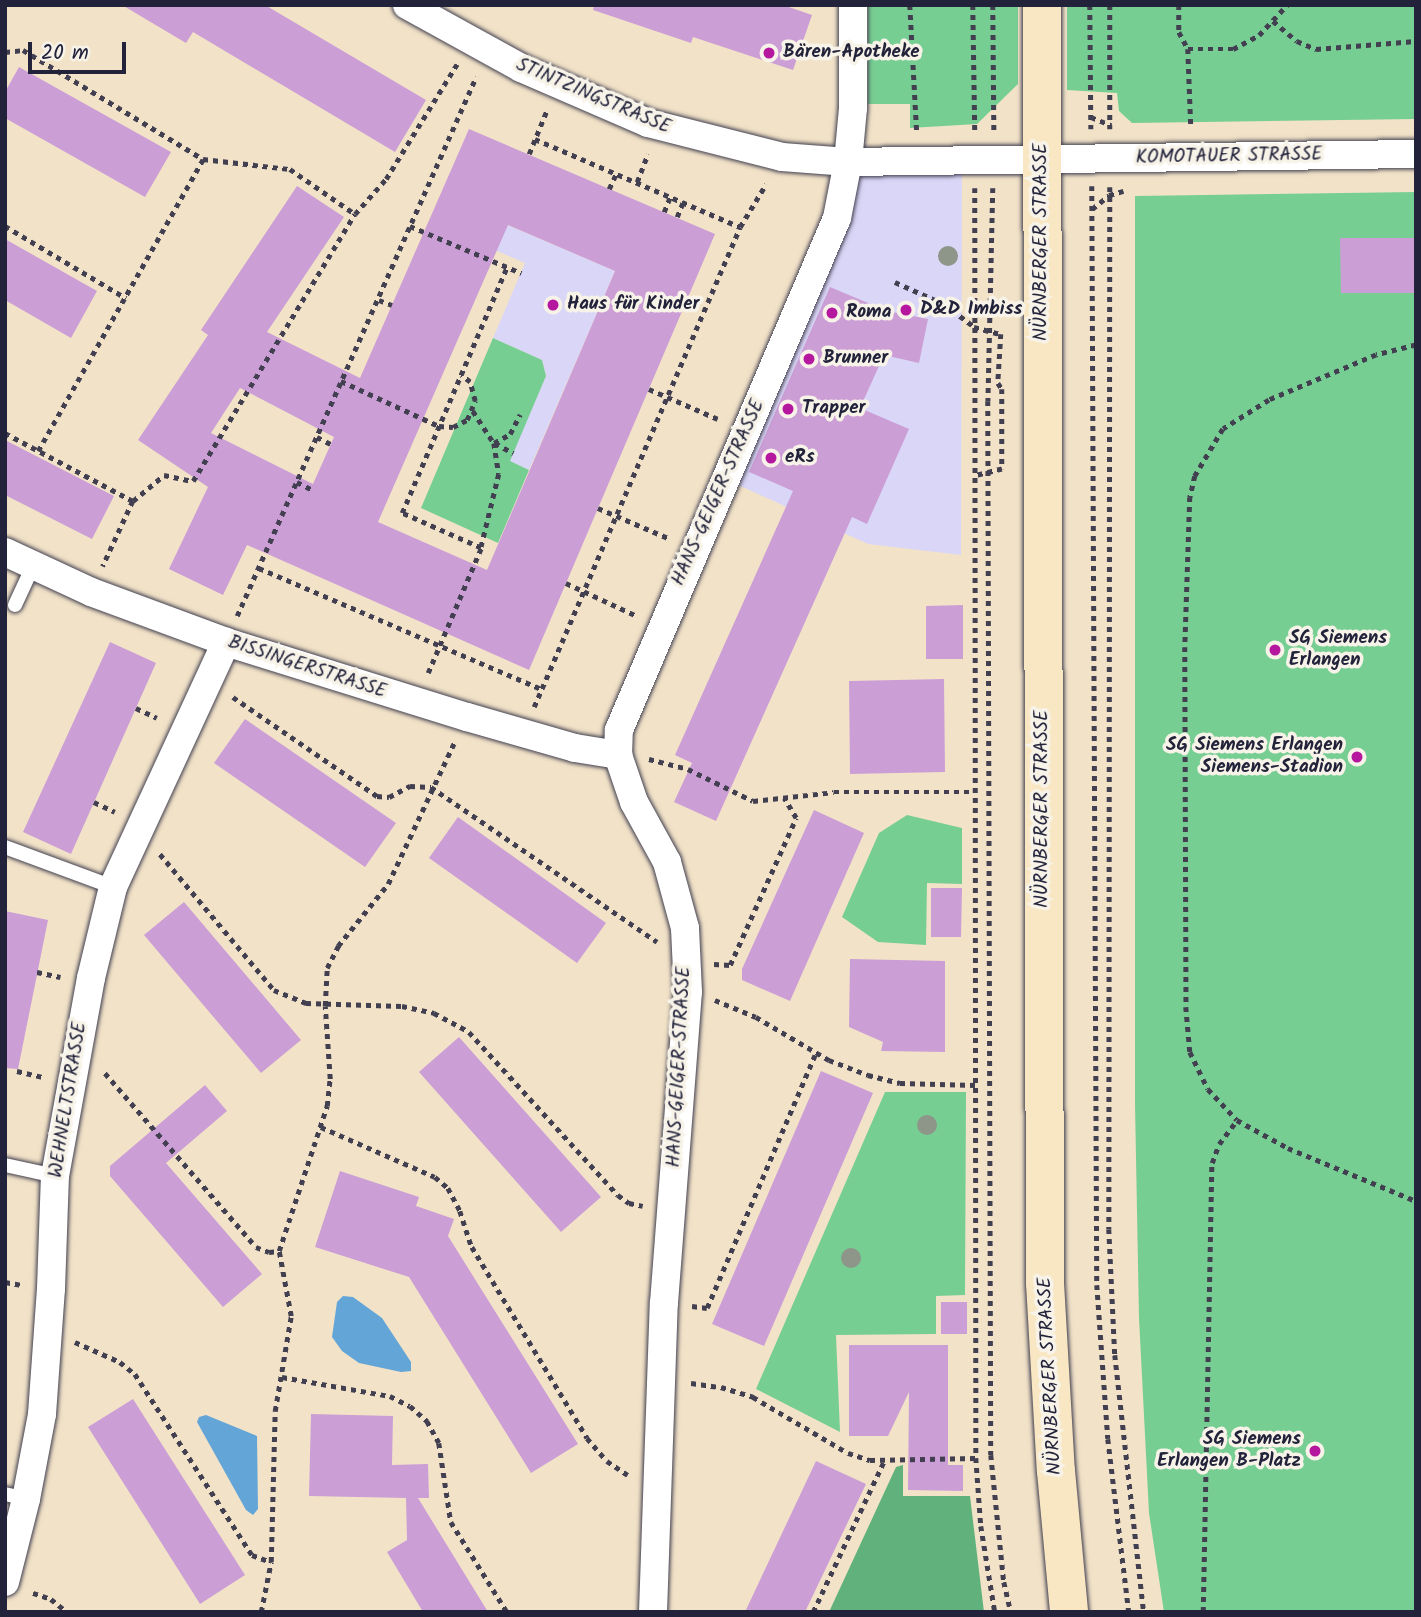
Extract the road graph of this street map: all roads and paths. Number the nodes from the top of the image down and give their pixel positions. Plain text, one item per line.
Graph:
1 (407, 5) edge
2 (853, 5) edge
3 (910, 5) edge
4 (973, 5) edge
5 (993, 5) edge
6 (1042, 5) edge
7 (1090, 5) edge
8 (1110, 5) edge
9 (1179, 5) edge
10 (1287, 5) edge
11 (1273, 21) junction
12 (1416, 41) edge
13 (479, 46) junction
14 (1188, 49) junction
15 (5, 52) edge
16 (557, 83) junction
17 (1191, 128) dead end
18 (535, 139) junction
19 (1416, 154) edge
20 (529, 155) dead end
21 (782, 157) junction
22 (203, 159) junction
23 (1101, 159) junction
24 (984, 160) junction
25 (1042, 160) junction
26 (918, 161) junction
27 (848, 162) junction
28 (615, 174) junction
29 (610, 189) dead end
30 (670, 197) junction
31 (683, 202) junction
32 (664, 212) dead end
33 (355, 214) junction
34 (677, 218) dead end
35 (5, 226) edge
36 (410, 226) junction
37 (740, 227) junction
38 (508, 267) junction
39 (521, 273) dead end
40 (895, 282) dead end
41 (126, 298) junction
42 (379, 300) junction
43 (392, 305) dead end
44 (975, 327) junction
45 (988, 331) junction
46 (1416, 345) edge
47 (461, 375) junction
48 (341, 382) junction
49 (649, 389) dead end
50 (667, 397) junction
51 (472, 411) junction
52 (520, 414) dead end
53 (439, 426) junction
54 (746, 432) junction
55 (5, 433) edge
56 (317, 437) junction
57 (494, 443) junction
58 (331, 444) dead end
59 (38, 451) junction
60 (513, 453) dead end
61 (988, 473) junction
62 (974, 476) junction
63 (297, 482) junction
64 (311, 489) dead end
65 (133, 502) junction
66 (598, 508) dead end
67 (614, 515) junction
68 (481, 548) junction
69 (693, 550) junction
70 (5, 552) edge
71 (33, 566) junction
72 (259, 568) junction
73 (566, 583) dead end
74 (90, 592) junction
75 (583, 592) junction
76 (15, 605) dead end
77 (660, 627) junction
78 (226, 642) junction
79 (440, 645) junction
80 (209, 680) junction
81 (541, 689) junction
82 (415, 702) junction
83 (467, 718) junction
84 (523, 733) junction
85 (618, 755) junction
86 (431, 788) junction
87 (974, 792) junction
88 (784, 798) junction
89 (139, 830) junction
90 (5, 847) edge
91 (113, 887) junction
92 (687, 978) junction
93 (324, 1006) junction
94 (77, 1041) junction
95 (816, 1054) junction
96 (975, 1085) junction
97 (1237, 1120) junction
98 (321, 1127) junction
99 (5, 1165) edge
100 (55, 1176) junction
101 (1416, 1201) edge
102 (671, 1213) junction
103 (279, 1251) junction
104 (664, 1303) junction
105 (49, 1330) junction
106 (282, 1377) junction
107 (659, 1381) junction
108 (976, 1458) junction
109 (885, 1459) junction
110 (657, 1480) junction
111 (16, 1496) edge
112 (271, 1562) junction
113 (17, 1586) edge
114 (67, 1612) edge
115 (261, 1612) edge
116 (507, 1612) edge
117 (653, 1612) edge
118 (813, 1612) edge
119 (995, 1612) edge
120 (1011, 1612) edge
121 (1069, 1612) edge
122 (1129, 1612) edge
123 (1144, 1612) edge
124 (1203, 1612) edge

1 - 13 street, STINTZINGSTRASSE
2 - 27 street, HANS-GEIGER-STRASSE
3 - 26 path
4 - 24 path
5 - 24 path
6 - 25 street, NÜRNBERGER STRASSE
7 - 23 path
8 - 23 path
9 - 14 path
10 - 11 path
11 - 12 path
11 - 14 path
13 - 16 street, STINTZINGSTRASSE
13 - 33 path
13 - 36 path
14 - 17 path
15 - 22 path
16 - 18 path
16 - 21 street, STINTZINGSTRASSE
18 - 20 path
18 - 28 path
19 - 23 street, KOMOTAUER STRASSE
21 - 27 street, STINTZINGSTRASSE
21 - 37 path
22 - 33 path
22 - 41 path
23 - 25 street, KOMOTAUER STRASSE
23 - 122 path
23 - 123 path
24 - 25 street, STINTZINGSTRASSE
24 - 26 street, STINTZINGSTRASSE
24 - 44 path
24 - 45 path
25 - 121 street, NÜRNBERGER STRASSE
26 - 27 street, STINTZINGSTRASSE
27 - 54 street, HANS-GEIGER-STRASSE
28 - 29 path
28 - 30 path
30 - 31 path
30 - 32 path
31 - 34 path
31 - 37 path
33 - 65 path
35 - 41 path
36 - 38 path
36 - 42 path
37 - 50 path
38 - 39 path
38 - 47 path
40 - 44 path
41 - 59 path
42 - 43 path
42 - 48 path
44 - 45 path
44 - 62 path
45 - 61 path
45 - 61 path
46 - 97 path
47 - 51 path
47 - 53 path
48 - 53 path
48 - 56 path
49 - 50 path
50 - 54 path
50 - 67 path
51 - 53 path
51 - 57 path
52 - 57 path
53 - 68 path
54 - 69 street, HANS-GEIGER-STRASSE
55 - 59 path
56 - 58 path
56 - 63 path
57 - 60 path
57 - 68 path
59 - 65 path
61 - 62 path
61 - 120 path
62 - 87 path
63 - 64 path
63 - 72 path
65 - 74 path
66 - 67 path
67 - 69 path
67 - 75 path
68 - 79 path
69 - 77 street, HANS-GEIGER-STRASSE
70 - 71 street, BISSINGERSTRASSE
71 - 74 street, BISSINGERSTRASSE
71 - 76 lane
72 - 78 path
72 - 79 path
73 - 75 path
74 - 78 street, BISSINGERSTRASSE
75 - 77 path
75 - 81 path
77 - 85 street, HANS-GEIGER-STRASSE
78 - 80 street, WEHNELTSTRASSE
78 - 82 street, BISSINGERSTRASSE
79 - 81 path
79 - 82 path
80 - 86 path
80 - 89 street, WEHNELTSTRASSE
81 - 84 path
82 - 83 street, BISSINGERSTRASSE
83 - 84 street, BISSINGERSTRASSE
83 - 86 path
84 - 85 street, BISSINGERSTRASSE
85 - 88 path
85 - 92 street, HANS-GEIGER-STRASSE
86 - 92 path
86 - 93 path
87 - 88 path
87 - 96 path
88 - 92 path
89 - 91 street, WEHNELTSTRASSE
89 - 93 path
90 - 91 lane
91 - 94 street, WEHNELTSTRASSE
92 - 95 path
92 - 102 street, HANS-GEIGER-STRASSE
93 - 98 path
93 - 102 path
94 - 100 street, WEHNELTSTRASSE
94 - 103 path
95 - 96 path
95 - 104 path
96 - 108 path
97 - 101 path
97 - 124 path
98 - 103 path
98 - 110 path
99 - 100 lane
100 - 105 street, WEHNELTSTRASSE
102 - 104 street, HANS-GEIGER-STRASSE
103 - 106 path
104 - 107 street, HANS-GEIGER-STRASSE
105 - 111 street, WEHNELTSTRASSE
105 - 112 path
106 - 112 path
106 - 116 path
107 - 109 path
107 - 110 street, HANS-GEIGER-STRASSE
108 - 109 path
108 - 119 path
109 - 118 path
110 - 117 street, HANS-GEIGER-STRASSE
111 - 113 street, WEHNELTSTRASSE
112 - 115 path
113 - 114 path

